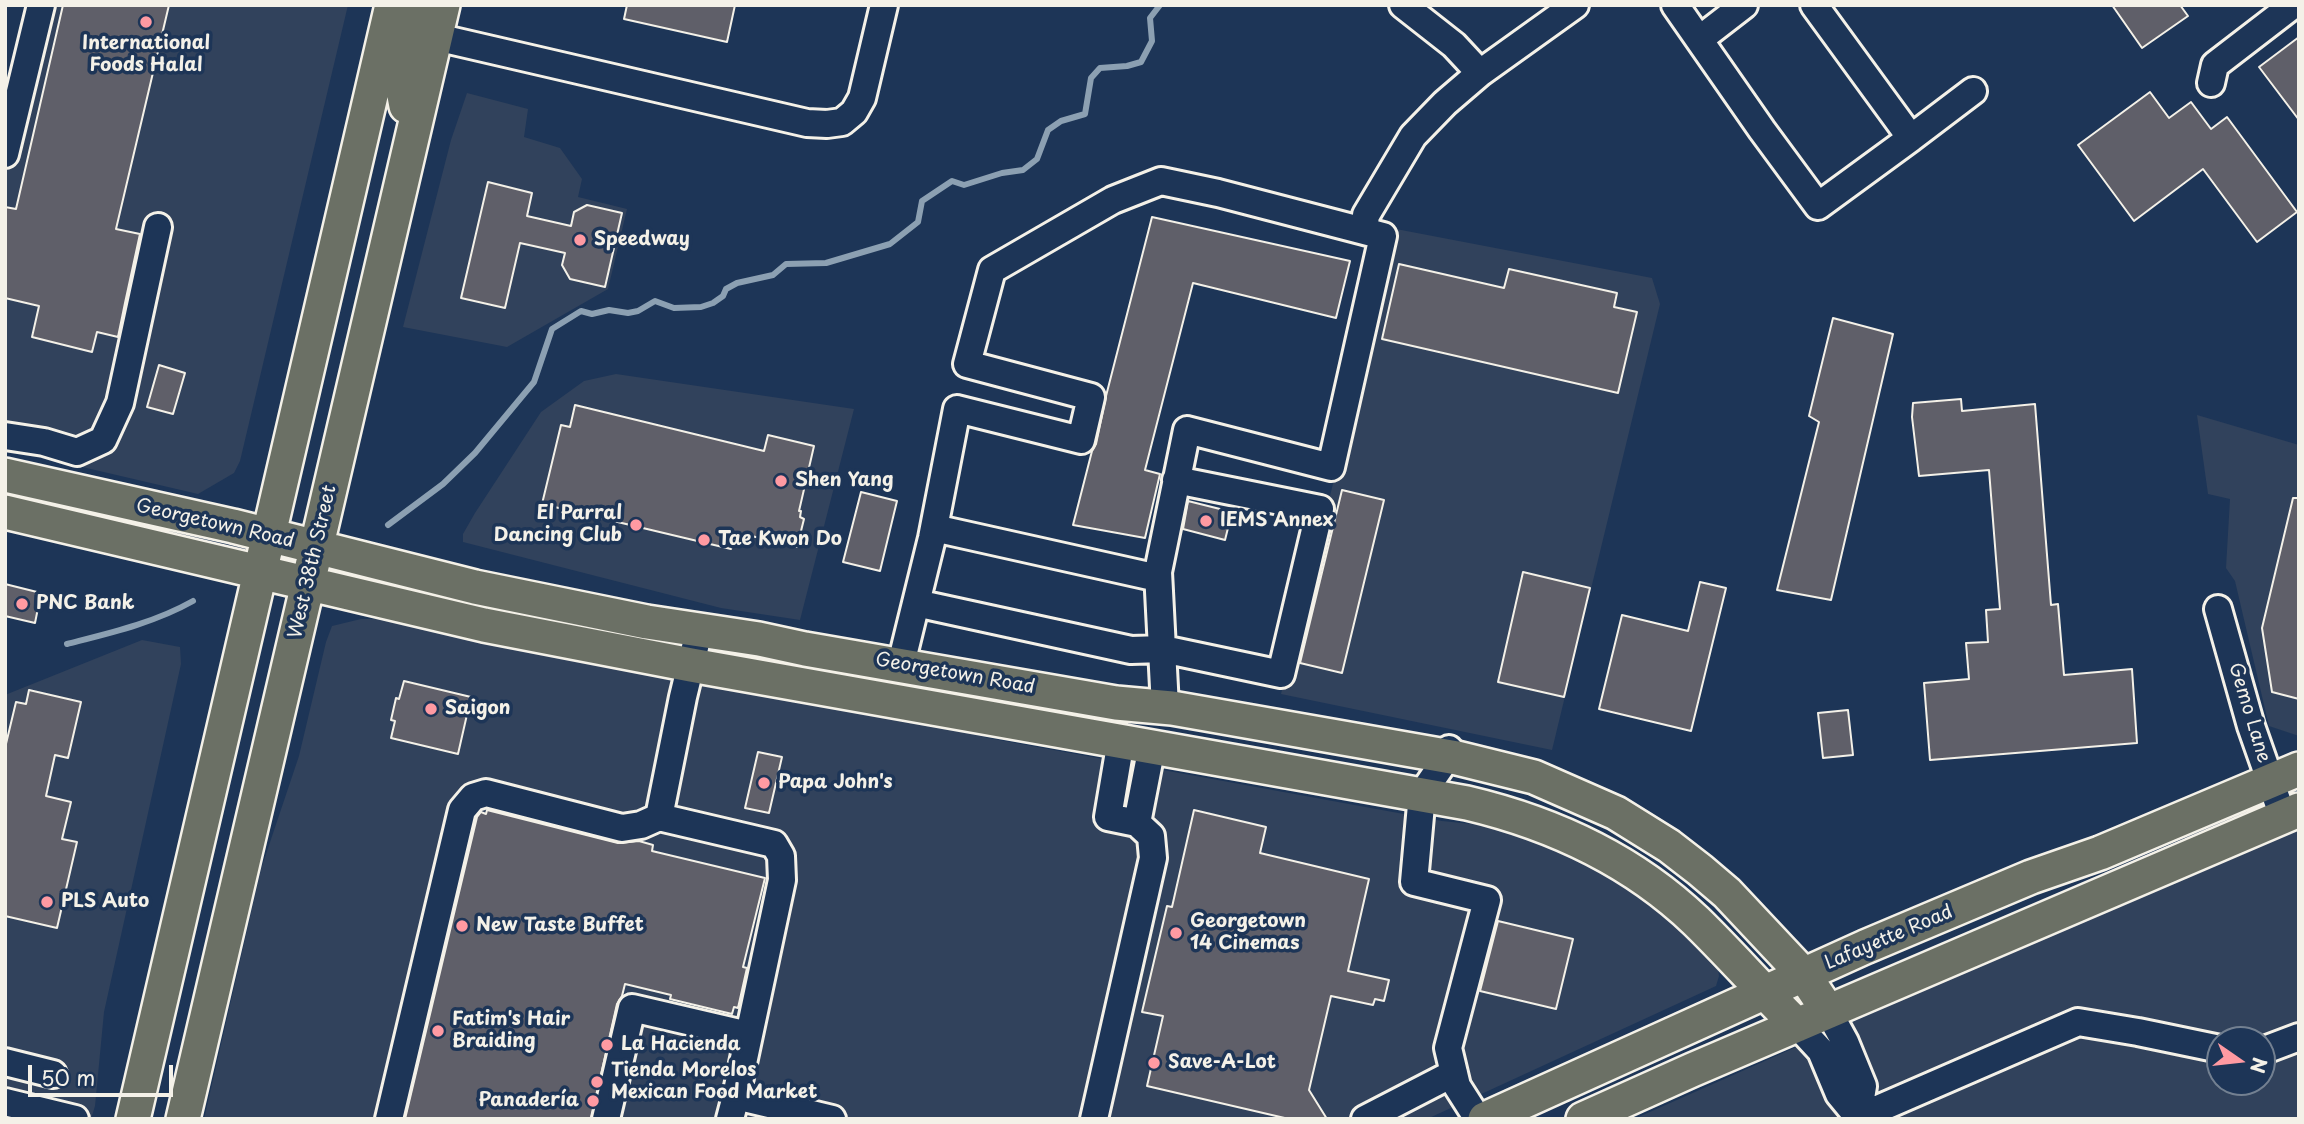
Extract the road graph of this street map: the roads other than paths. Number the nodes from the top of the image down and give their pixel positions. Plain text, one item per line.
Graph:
1 (41, 5) edge
2 (392, 5) edge
3 (417, 5) edge
4 (884, 5) edge
5 (1403, 5) edge
6 (1575, 5) edge
7 (1675, 5) edge
8 (1744, 5) edge
9 (1814, 5) edge
10 (2293, 5) edge
11 (440, 21) edge
12 (1700, 39) junction
13 (1480, 73) junction
14 (2211, 83) dead end
15 (1973, 91) dead end
16 (1911, 138) junction
17 (412, 139) junction
18 (5, 154) edge
19 (158, 227) dead end
20 (1364, 231) junction
21 (5, 436) edge
22 (5, 475) edge
23 (1176, 480) junction
24 (5, 512) edge
25 (934, 528) junction
26 (270, 536) junction
27 (316, 548) junction
28 (261, 571) junction
29 (1158, 578) junction
30 (308, 582) junction
31 (916, 603) junction
32 (2218, 609) dead end
33 (699, 631) junction
34 (1163, 649) junction
35 (901, 664) junction
36 (691, 665) junction
37 (1165, 707) junction
38 (1137, 743) junction
39 (1448, 753) junction
40 (2284, 775) edge
41 (1422, 794) junction
42 (2291, 813) edge
43 (659, 817) junction
44 (168, 974) junction
45 (1804, 975) junction
46 (1764, 993) junction
47 (1828, 1012) junction
48 (1797, 1025) junction
49 (748, 1035) junction
50 (2299, 1037) edge
51 (2206, 1046) edge
52 (2276, 1046) edge
53 (5, 1062) edge
54 (1454, 1073) junction
55 (53, 1074) dead end
56 (5, 1102) edge
57 (733, 1107) edge
58 (1856, 1118) edge
59 (75, 1119) edge
60 (134, 1119) edge
61 (170, 1119) edge
62 (183, 1119) edge
63 (389, 1119) edge
64 (606, 1119) edge
65 (832, 1119) edge
66 (1094, 1119) edge
67 (1365, 1119) edge
68 (1478, 1119) edge
69 (1485, 1119) edge
70 (1583, 1119) edge

1 - 18 street
2 - 26 main road
3 - 17 main road
4 - 11 street
5 - 13 street
6 - 13 street
7 - 12 street
8 - 12 street
9 - 16 street
10 - 14 street
11 - 17 main road, West 38th Street
12 - 16 street
13 - 20 street
15 - 16 street
17 - 27 main road, West 38th Street
19 - 21 street
20 - 23 street
20 - 25 street
22 - 26 main road, Georgetown Road
23 - 29 street
23 - 34 street
24 - 28 main road, Georgetown Road
25 - 29 street
25 - 31 street
26 - 27 main road, Georgetown Road
26 - 28 main road
27 - 30 main road, West 38th Street
27 - 33 main road, Georgetown Road
28 - 30 main road, Georgetown Road
28 - 44 main road
29 - 34 street
30 - 36 main road, Georgetown Road
30 - 62 main road, West 38th Street
31 - 34 street
31 - 35 street
32 - 40 street, Gemo Lane
33 - 35 main road, Georgetown Road
33 - 36 street
34 - 37 street
35 - 37 main road, Georgetown Road
36 - 38 main road, Georgetown Road
36 - 43 street
37 - 39 main road, Georgetown Road
38 - 41 main road, Georgetown Road
38 - 66 street
39 - 41 street
39 - 45 main road, Georgetown Road
40 - 42 street, Gemo Lane
40 - 45 main road, Lafayette Road
41 - 46 main road, Georgetown Road
41 - 54 street
42 - 47 main road
43 - 49 street
43 - 63 street
44 - 60 main road
44 - 61 main road
45 - 46 main road, Lafayette Road
45 - 47 main road, Georgetown Road
46 - 48 main road, Georgetown Road
46 - 69 main road, Lafayette Road
47 - 48 main road
47 - 58 street
48 - 58 street
48 - 70 main road
49 - 57 street
49 - 64 street
50 - 52 street
51 - 58 street
53 - 55 street
54 - 67 street
54 - 68 street
56 - 59 street
57 - 65 street

